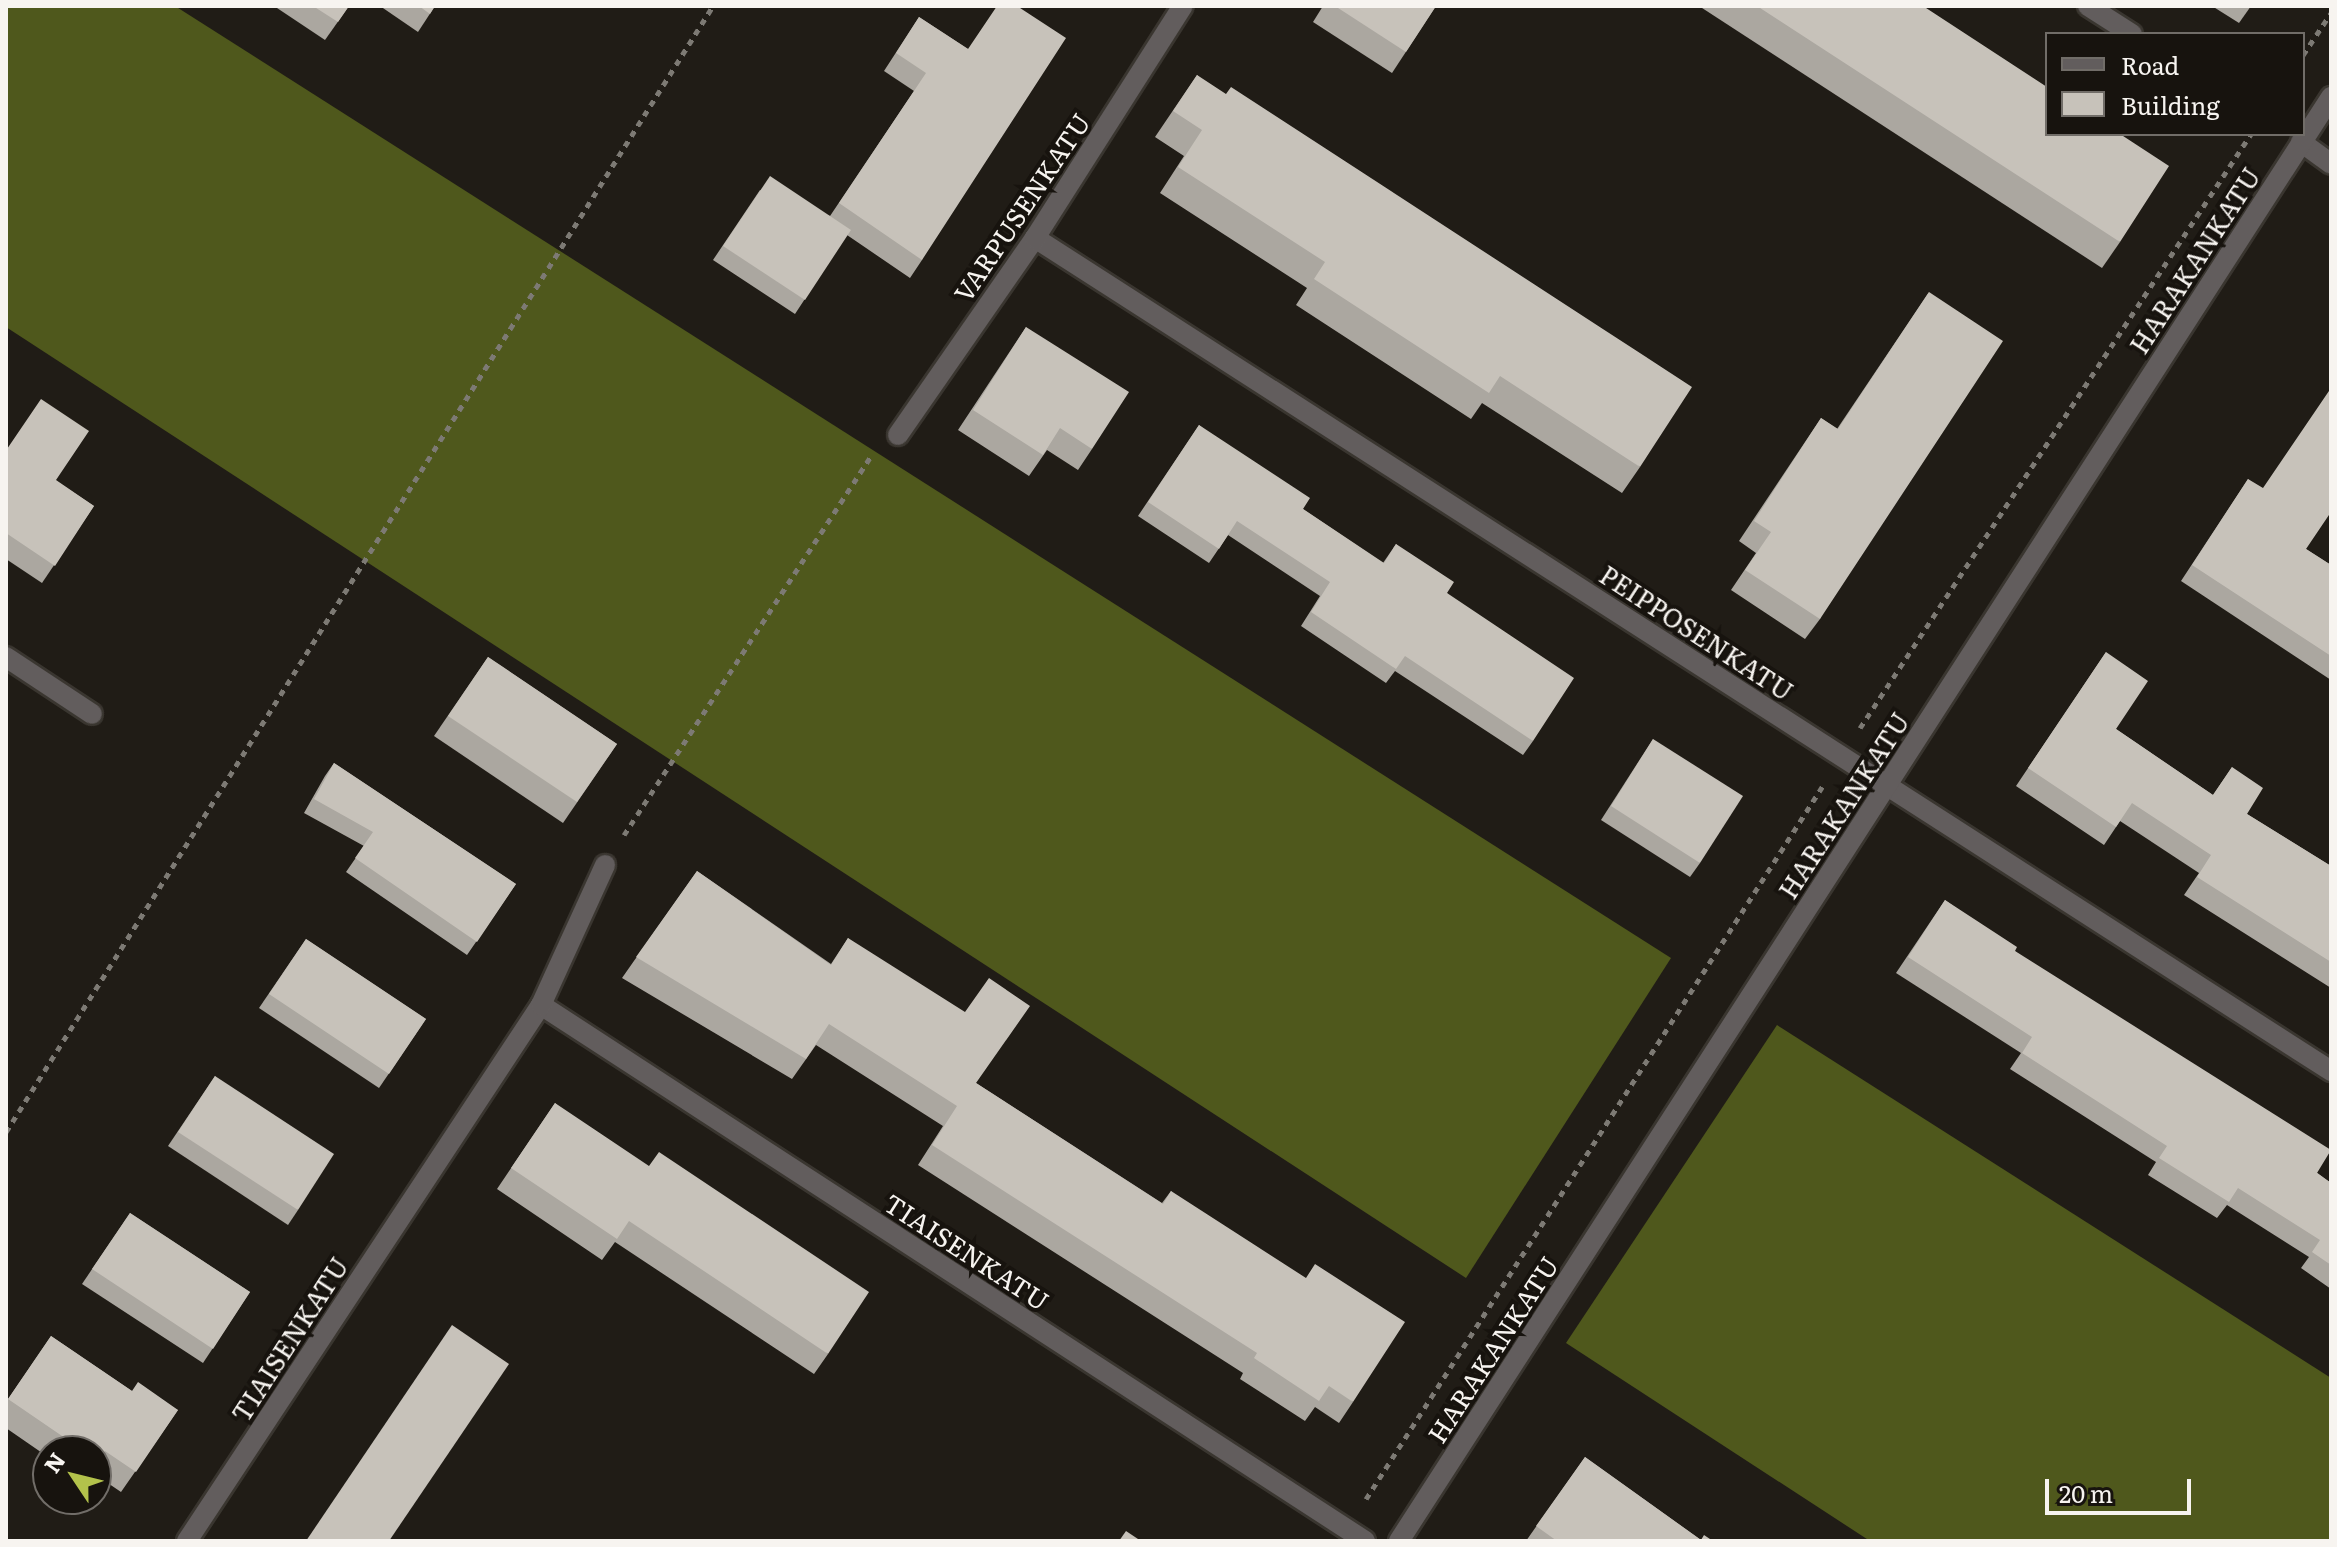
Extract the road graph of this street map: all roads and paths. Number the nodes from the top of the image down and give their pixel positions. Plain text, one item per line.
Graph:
1 (713, 6) edge
2 (1183, 6) edge
3 (2088, 6) edge
4 (2331, 13) edge
5 (2129, 32) edge
6 (2305, 52) edge
7 (2331, 97) edge
8 (2305, 127) edge
9 (2250, 136) edge
10 (2295, 138) edge
11 (2331, 164) edge
12 (1035, 238) junction
13 (898, 435) joint
14 (6, 657) edge
15 (92, 714) dead end
16 (1842, 755) junction
17 (1888, 784) junction
18 (605, 865) joint
19 (541, 1005) junction
20 (2331, 1071) edge
21 (6, 1132) edge
22 (1347, 1529) junction
23 (187, 1541) edge
24 (1365, 1541) edge
25 (1399, 1541) edge

1 - 21 path
2 - 12 street, VARPUSENKATU
3 - 5 street
4 - 6 path
7 - 8 street, HARAKANKATU
9 - 16 path
10 - 11 street
10 - 17 street, HARAKANKATU
12 - 13 street, VARPUSENKATU
12 - 16 street, PEIPPOSENKATU
13 - 18 path
14 - 15 street
16 - 17 street, PEIPPOSENKATU
16 - 22 path
17 - 20 street, PEIPPOSENKATU
17 - 25 street, HARAKANKATU
18 - 19 street, TIAISENKATU
19 - 22 street, TIAISENKATU
19 - 23 street, TIAISENKATU
22 - 24 street, TIAISENKATU

